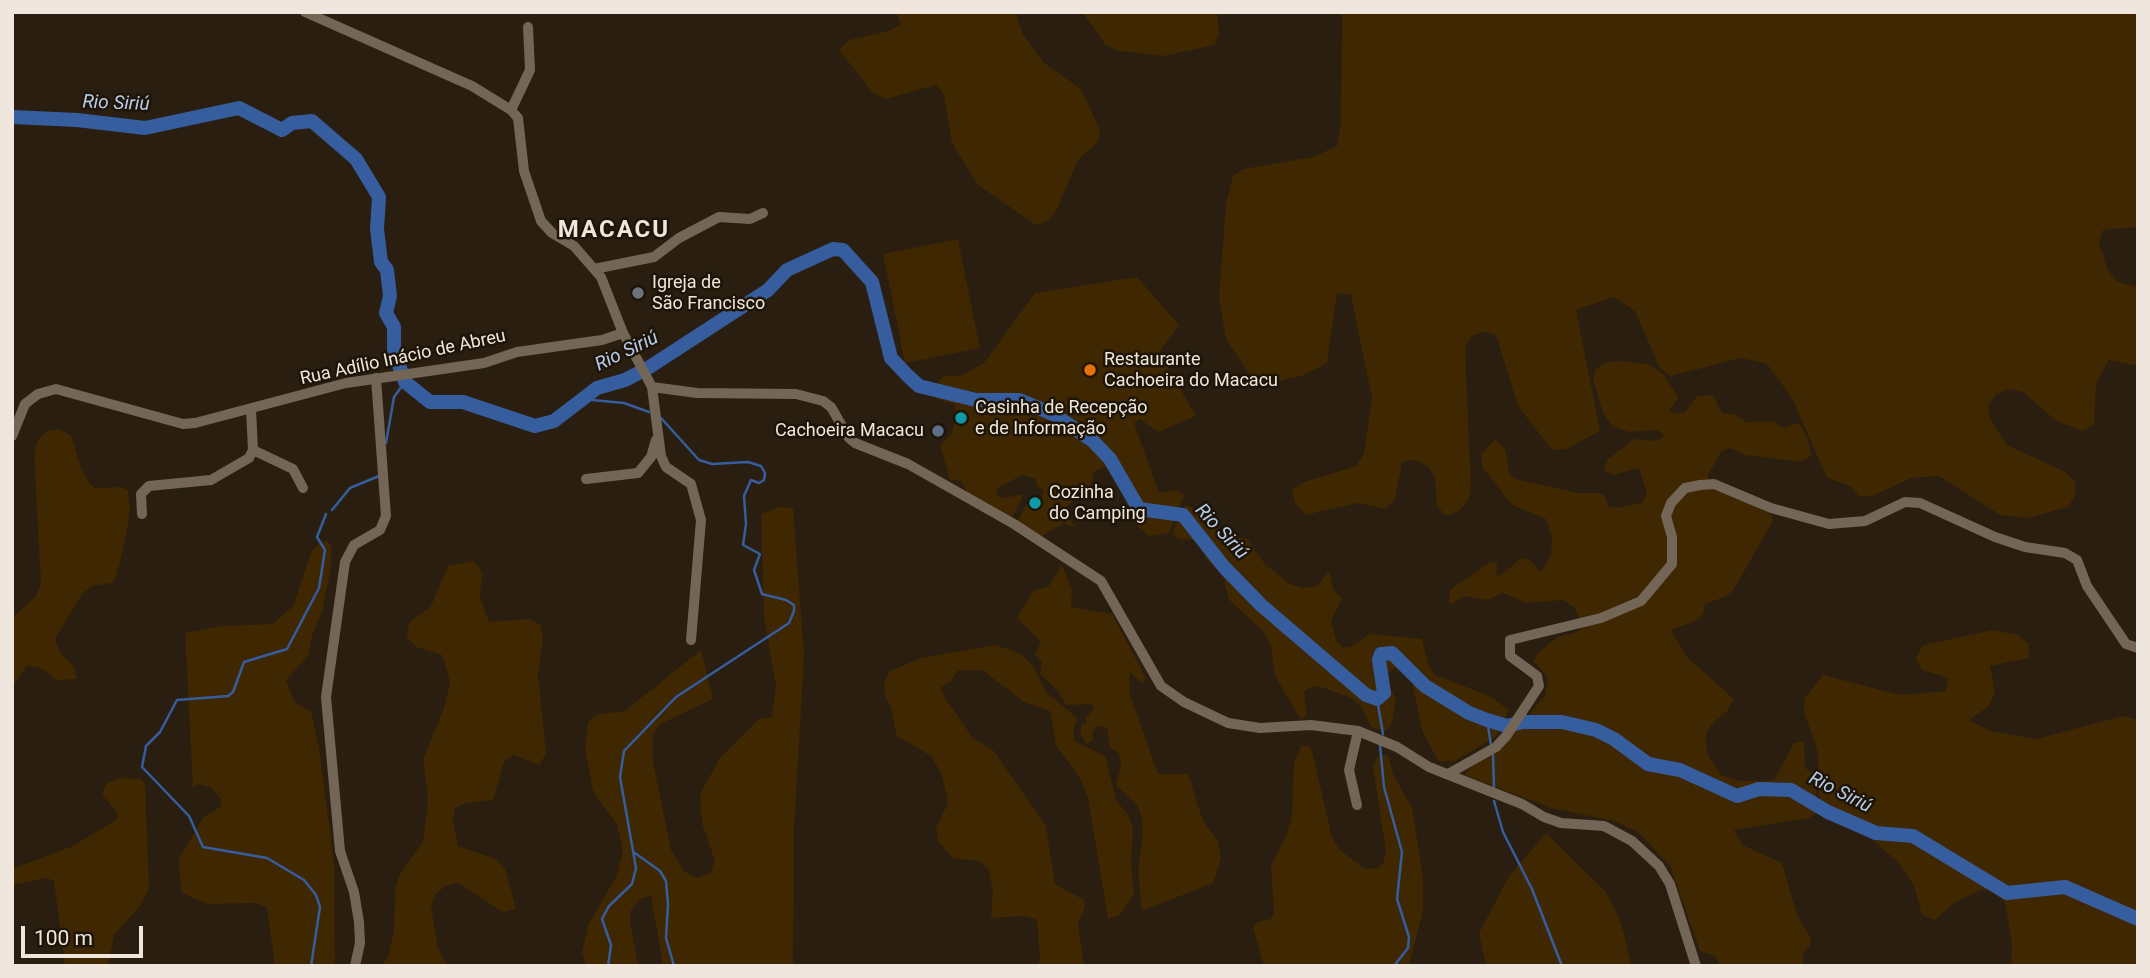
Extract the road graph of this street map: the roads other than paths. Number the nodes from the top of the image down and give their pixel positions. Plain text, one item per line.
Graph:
1 (305, 12) edge
2 (528, 27) dead end
3 (511, 110) junction
4 (764, 213) dead end
5 (594, 269) junction
6 (623, 333) junction
7 (376, 378) junction
8 (652, 387) junction
9 (251, 409) junction
10 (12, 436) edge
11 (657, 438) junction
12 (253, 450) junction
13 (586, 479) dead end
14 (303, 488) dead end
15 (142, 514) dead end
16 (691, 640) dead end
17 (2138, 648) edge
18 (1358, 731) junction
19 (1448, 774) junction
20 (1357, 805) dead end
21 (355, 966) edge
22 (1696, 966) edge

1 - 3 street
2 - 3 street
3 - 5 street
4 - 5 street
5 - 6 street
6 - 7 street, Rua Adílio Inácio de Abreu
6 - 8 street
7 - 9 street, Rua Adílio Inácio de Abreu
7 - 21 street
8 - 11 street
8 - 18 street
9 - 10 street, Rua Adílio Inácio de Abreu
9 - 12 street
11 - 13 street
11 - 16 street
12 - 14 street
12 - 15 street
17 - 19 street
18 - 19 street
18 - 20 street
19 - 22 street

